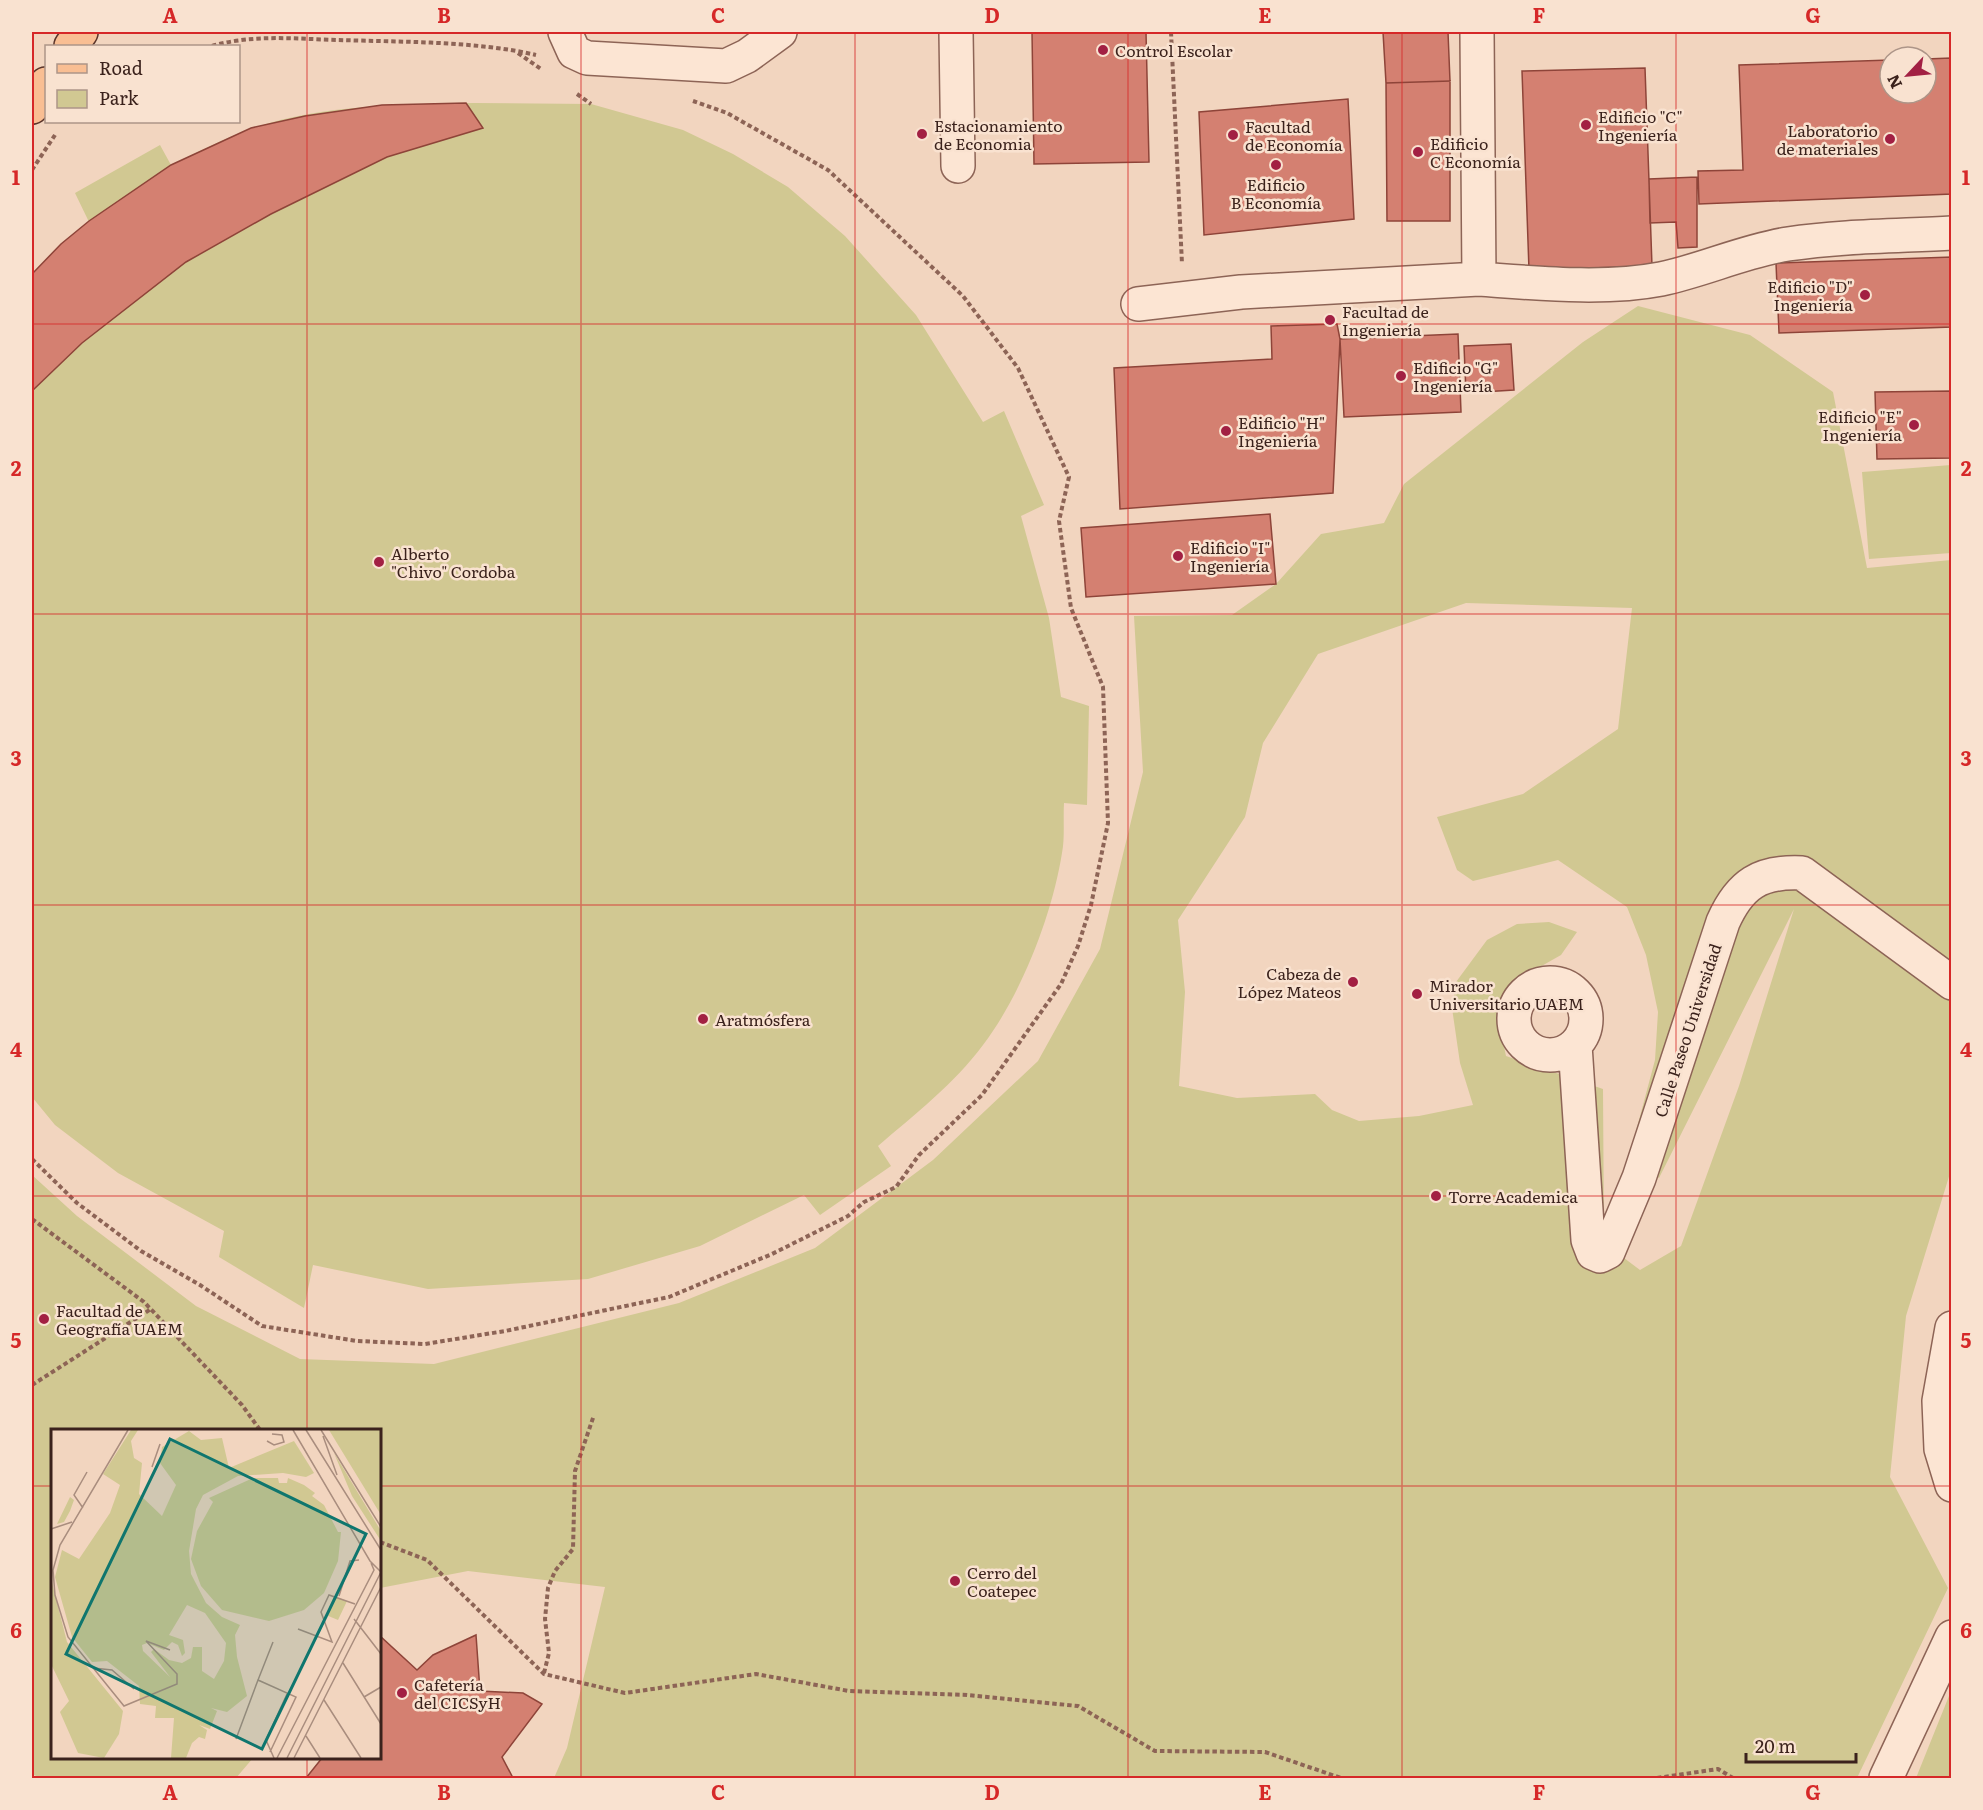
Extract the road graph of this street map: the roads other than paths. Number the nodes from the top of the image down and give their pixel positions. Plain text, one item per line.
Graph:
1 (81, 32) edge
2 (565, 32) edge
3 (780, 32) edge
4 (956, 32) edge
5 (1477, 32) edge
6 (72, 45) edge
7 (45, 86) edge
8 (32, 107) edge
9 (958, 166) dead end
10 (1952, 233) edge
11 (1479, 279) junction
12 (1138, 304) dead end
13 (1952, 983) edge
14 (1575, 1045) dead end
15 (1952, 1328) edge
16 (1952, 1485) edge
17 (1952, 1636) edge
18 (1886, 1779) edge

1 - 6 main road
2 - 3 lane
4 - 9 lane
5 - 11 lane
7 - 8 main road
10 - 11 lane
11 - 12 lane
13 - 14 lane, Calle Paseo Universidad
15 - 16 lane
17 - 18 lane

